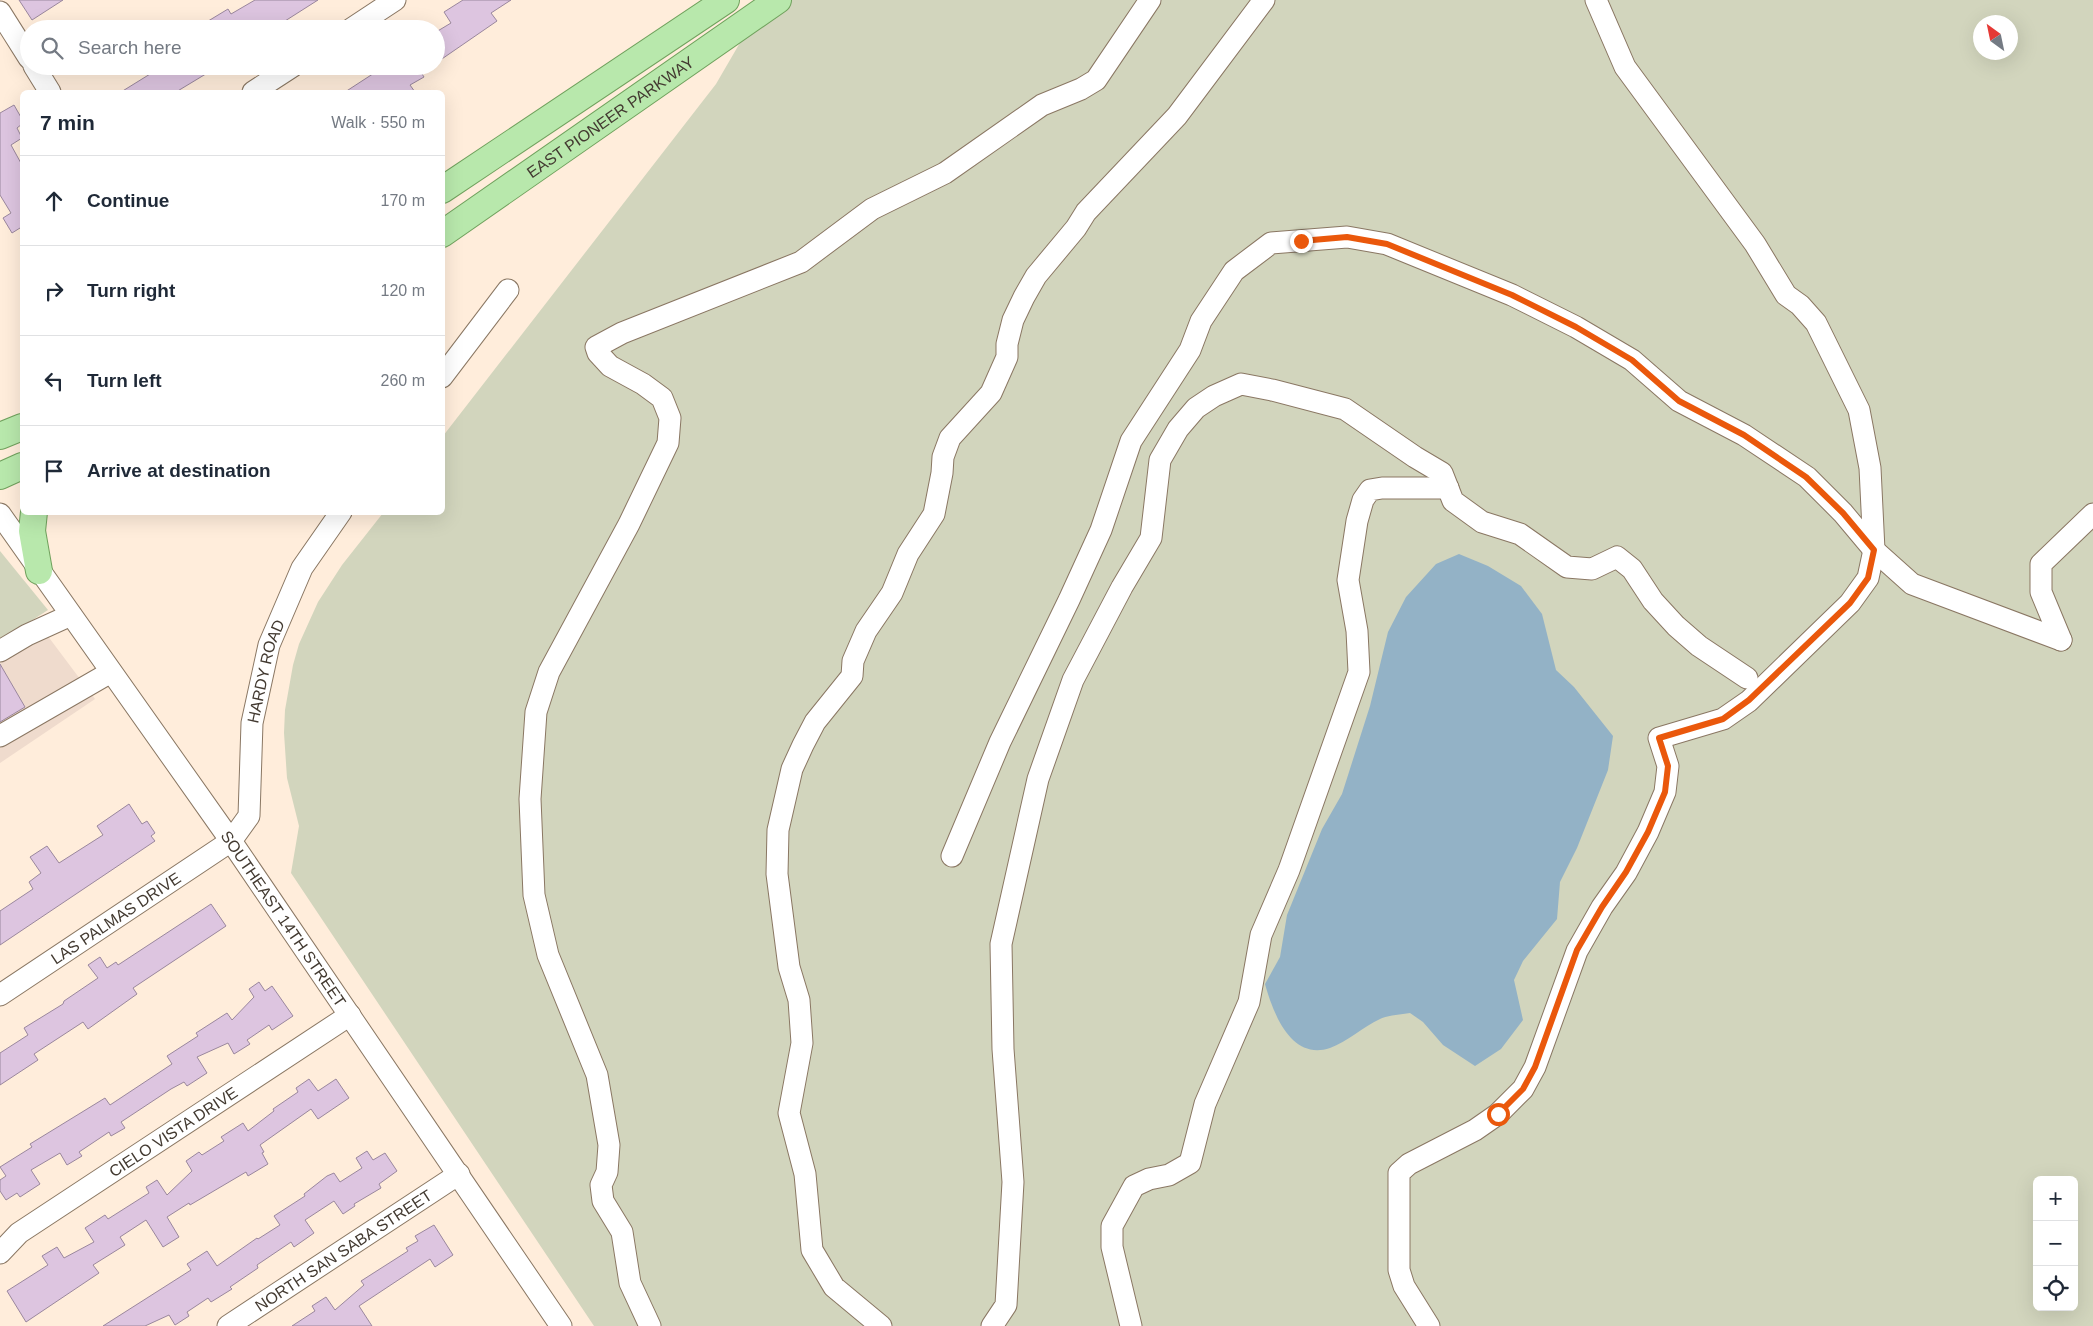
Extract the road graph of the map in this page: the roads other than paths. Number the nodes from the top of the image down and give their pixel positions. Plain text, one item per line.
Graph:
1 (395, 0) edge
2 (726, 0) edge
3 (778, 0) edge
4 (1150, 0) edge
5 (1264, 0) edge
6 (1596, 0) edge
7 (0, 12) edge
8 (365, 20) edge
9 (20, 44) edge
10 (40, 75) edge
11 (279, 75) edge
12 (49, 90) edge
13 (256, 90) edge
14 (445, 188) edge
15 (445, 232) edge
16 (508, 290) dead end
17 (445, 373) edge
18 (20, 428) edge
19 (0, 436) edge
20 (20, 467) edge
21 (0, 476) edge
22 (1448, 488) junction
23 (0, 514) edge
24 (2093, 514) edge
25 (34, 515) edge
26 (339, 515) edge
27 (1874, 550) junction
28 (40, 570) junction
29 (71, 616) junction
30 (0, 651) edge
31 (111, 672) junction
32 (1747, 678) dead end
33 (0, 736) edge
34 (230, 841) junction
35 (952, 856) dead end
36 (0, 995) edge
37 (350, 1015) junction
38 (459, 1174) junction
39 (0, 1253) edge
40 (228, 1326) edge
41 (561, 1326) edge
42 (650, 1326) edge
43 (881, 1326) edge
44 (992, 1326) edge
45 (1131, 1326) edge
46 (1429, 1326) edge

1 - 8 street
2 - 14 main road, EAST PIONEER PARKWAY
3 - 15 main road, EAST PIONEER PARKWAY
4 - 42 street
5 - 43 street
6 - 27 street
7 - 9 street
10 - 12 street
11 - 13 street
16 - 17 street
18 - 19 main road
20 - 21 main road
22 - 32 street
22 - 44 street
22 - 45 street
23 - 28 street, SOUTHEAST 14TH STREET
24 - 27 street
25 - 28 main road
26 - 34 street, HARDY ROAD
27 - 35 street
27 - 46 street
28 - 29 street, SOUTHEAST 14TH STREET
29 - 30 street
29 - 31 street, SOUTHEAST 14TH STREET
31 - 33 street
31 - 34 street, SOUTHEAST 14TH STREET
34 - 36 street, LAS PALMAS DRIVE
34 - 37 street, SOUTHEAST 14TH STREET
37 - 38 street, SOUTHEAST 14TH STREET
37 - 39 street, CIELO VISTA DRIVE
38 - 40 street, NORTH SAN SABA STREET
38 - 41 street, SOUTHEAST 14TH STREET

